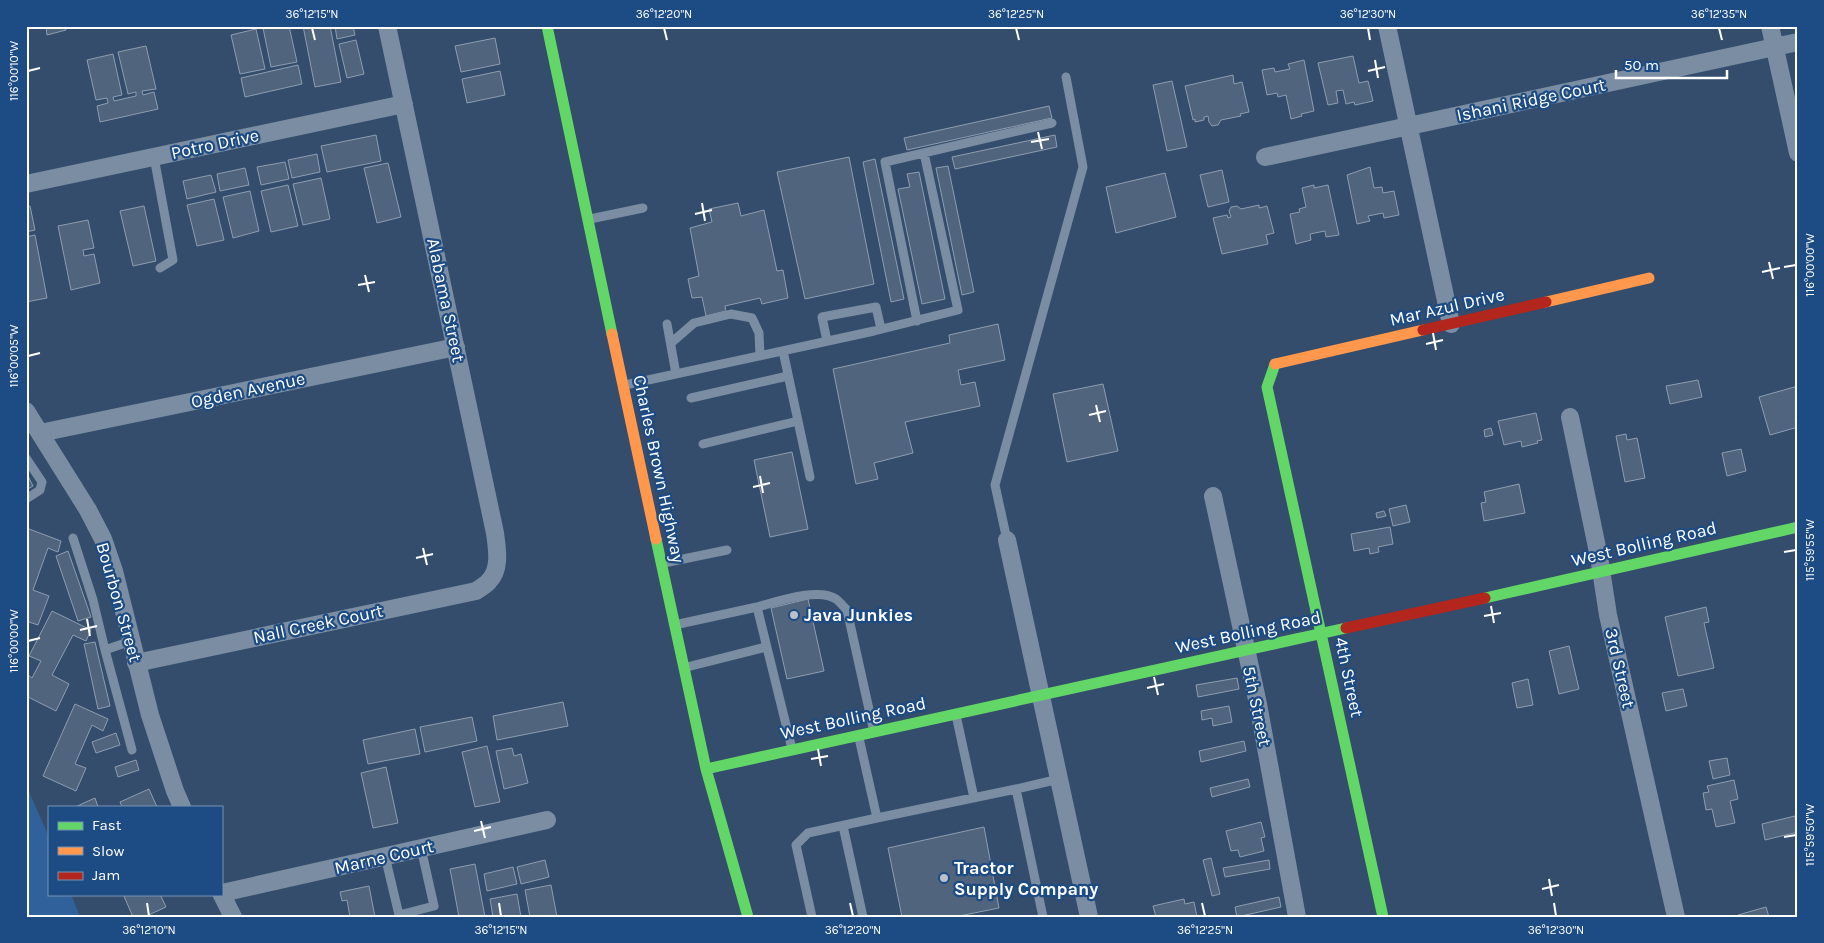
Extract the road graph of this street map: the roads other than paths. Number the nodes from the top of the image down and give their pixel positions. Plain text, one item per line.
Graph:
1 (387, 26) edge
2 (548, 26) edge
3 (1386, 26) edge
4 (1770, 26) edge
5 (1798, 42) edge
6 (1774, 47) junction
7 (1066, 77) dead end
8 (404, 104) junction
9 (1052, 123) dead end
10 (1409, 126) junction
11 (924, 153) junction
12 (1798, 153) edge
13 (154, 156) junction
14 (1265, 157) dead end
15 (26, 184) edge
16 (643, 208) dead end
17 (588, 219) junction
18 (160, 268) dead end
19 (1649, 278) dead end
20 (917, 321) junction
21 (667, 324) dead end
22 (1451, 324) junction
23 (881, 329) junction
24 (827, 341) junction
25 (671, 343) junction
26 (456, 347) junction
27 (783, 351) junction
28 (760, 356) junction
29 (676, 374) junction
30 (788, 376) junction
31 (622, 386) junction
32 (1267, 387) joint
33 (691, 398) dead end
34 (27, 414) edge
35 (1570, 417) dead end
36 (798, 421) junction
37 (40, 433) junction
38 (703, 444) dead end
39 (26, 458) edge
40 (810, 477) dead end
41 (1213, 496) dead end
42 (26, 499) edge
43 (1798, 527) edge
44 (73, 538) dead end
45 (1007, 540) joint
46 (728, 550) dead end
47 (661, 563) junction
48 (1601, 572) junction
49 (494, 575) joint
50 (756, 607) junction
51 (675, 625) junction
52 (1321, 634) junction
53 (131, 641) junction
54 (766, 647) junction
55 (105, 650) junction
56 (1246, 650) junction
57 (136, 663) junction
58 (684, 668) junction
59 (1041, 695) junction
60 (956, 714) junction
61 (874, 732) junction
62 (858, 735) junction
63 (132, 750) dead end
64 (792, 750) junction
65 (706, 768) junction
66 (1059, 779) junction
67 (1016, 789) junction
68 (974, 798) junction
69 (182, 806) edge
70 (877, 818) junction
71 (546, 820) dead end
72 (843, 826) junction
73 (421, 848) junction
74 (385, 856) junction
75 (222, 893) edge
76 (222, 895) edge
77 (232, 917) edge
78 (748, 917) edge
79 (812, 917) edge
80 (864, 917) edge
81 (1044, 917) edge
82 (1089, 917) edge
83 (1297, 917) edge
84 (1383, 917) edge
85 (1676, 917) edge

1 - 8 street, Alabama Street
2 - 17 street, Charles Brown Highway
3 - 10 street
4 - 6 street
5 - 6 street, Ishani Ridge Court
6 - 10 street, Ishani Ridge Court
6 - 12 street
7 - 45 lane
8 - 13 street, Potro Drive
8 - 26 street, Alabama Street
9 - 11 lane
10 - 14 street, Ishani Ridge Court
10 - 22 street
11 - 20 lane
11 - 20 lane
13 - 15 street, Potro Drive
13 - 18 lane
16 - 17 lane
17 - 31 street, Charles Brown Highway
19 - 22 street, Mar Azul Drive
20 - 23 lane
21 - 25 lane
22 - 32 street, Mar Azul Drive
23 - 24 lane
23 - 24 lane
24 - 27 lane
25 - 28 lane
25 - 29 lane
26 - 37 street, Ogden Avenue
26 - 49 street, Alabama Street
27 - 28 lane
27 - 30 lane
28 - 29 lane
29 - 31 lane
30 - 33 lane
30 - 36 lane
31 - 47 street, Charles Brown Highway
32 - 52 street, 4th Street
34 - 37 street, Bourbon Street
35 - 48 street, 3rd Street
36 - 38 lane
36 - 40 lane
37 - 53 street, Bourbon Street
39 - 42 lane
41 - 56 street, 5th Street
43 - 48 street, West Bolling Road
44 - 55 lane
45 - 59 street
46 - 47 lane
47 - 51 street, Charles Brown Highway
48 - 52 street, West Bolling Road
48 - 85 street, 3rd Street
49 - 57 street, Nall Creek Court
50 - 51 lane
50 - 54 lane
50 - 61 lane
51 - 58 street, Charles Brown Highway
52 - 56 street, West Bolling Road
52 - 84 street, 4th Street
53 - 55 lane
53 - 57 street, Bourbon Street
54 - 58 lane
54 - 64 lane
55 - 63 lane
56 - 59 street, West Bolling Road
56 - 83 street, 5th Street
57 - 69 street, Bourbon Street
58 - 65 street, Charles Brown Highway
59 - 60 street, West Bolling Road
59 - 66 street
60 - 61 street, West Bolling Road
60 - 68 lane
61 - 62 street, West Bolling Road
62 - 64 street, West Bolling Road
62 - 70 lane
64 - 65 street, West Bolling Road
65 - 78 street, Charles Brown Highway
66 - 67 lane
66 - 82 street
67 - 68 lane
67 - 81 lane
68 - 70 lane
70 - 72 lane
71 - 73 street, Marne Court
72 - 79 lane
72 - 80 lane
73 - 74 street, Marne Court
73 - 74 lane
74 - 75 street, Marne Court
76 - 77 street

